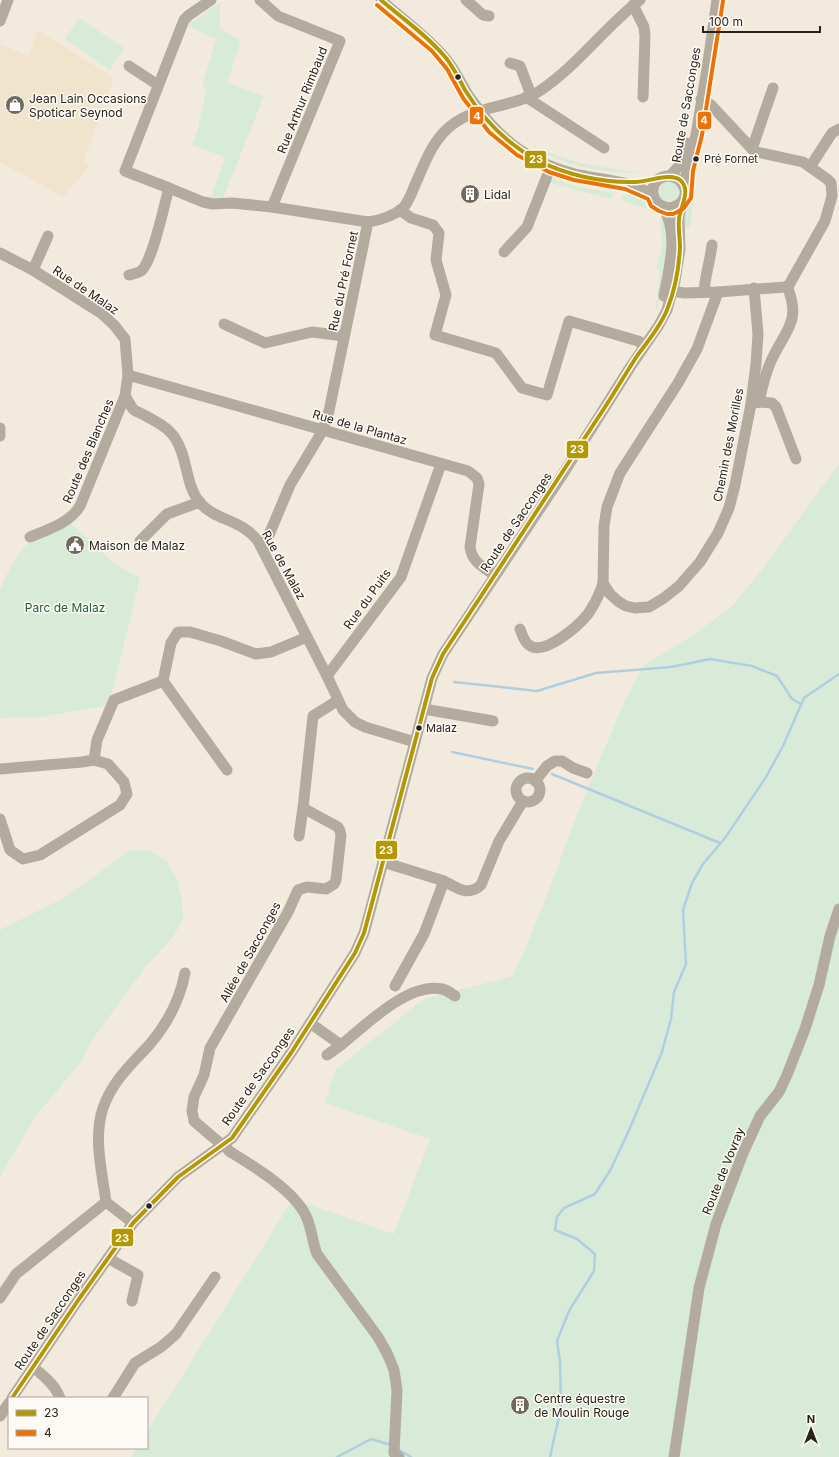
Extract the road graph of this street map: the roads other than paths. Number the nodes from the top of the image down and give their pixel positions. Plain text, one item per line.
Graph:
1 (8, 0) edge
2 (211, 0) edge
3 (260, 0) edge
4 (380, 0) edge
5 (466, 0) edge
6 (710, 0) edge
7 (717, 0) edge
8 (637, 3) edge
9 (489, 16) dead end
10 (0, 21) edge
11 (510, 63) dead end
12 (129, 66) dead end
13 (158, 85) junction
14 (773, 88) dead end
15 (529, 96) junction
16 (643, 97) dead end
17 (701, 99) junction
18 (480, 110) junction
19 (839, 129) edge
20 (604, 148) dead end
21 (752, 149) junction
22 (551, 166) junction
23 (810, 167) junction
24 (664, 178) junction
25 (627, 183) junction
26 (169, 188) junction
27 (653, 195) junction
28 (684, 196) junction
29 (662, 206) junction
30 (272, 207) junction
31 (400, 210) junction
32 (368, 222) junction
33 (48, 236) dead end
34 (712, 245) dead end
35 (504, 252) dead end
36 (0, 253) edge
37 (33, 270) junction
38 (129, 275) dead end
39 (787, 286) junction
40 (754, 288) junction
41 (704, 292) junction
42 (718, 292) junction
43 (668, 294) junction
44 (224, 324) dead end
45 (344, 336) junction
46 (642, 348) junction
47 (128, 375) junction
48 (125, 396) junction
49 (755, 403) junction
50 (0, 428) edge
51 (323, 430) junction
52 (0, 436) edge
53 (796, 458) dead end
54 (441, 464) junction
55 (200, 502) junction
56 (30, 537) dead end
57 (140, 541) dead end
58 (263, 549) junction
59 (495, 575) junction
60 (603, 583) junction
61 (520, 629) dead end
62 (307, 637) junction
63 (327, 676) junction
64 (163, 681) junction
65 (337, 701) junction
66 (424, 709) junction
67 (493, 721) dead end
68 (415, 742) junction
69 (94, 760) junction
70 (0, 769) edge
71 (227, 770) dead end
72 (587, 773) dead end
73 (535, 781) junction
74 (524, 801) junction
75 (303, 808) junction
76 (0, 819) edge
77 (299, 836) dead end
78 (383, 862) junction
79 (444, 881) junction
80 (839, 908) edge
81 (185, 973) dead end
82 (394, 986) dead end
83 (455, 996) dead end
84 (310, 1023) junction
85 (341, 1044) junction
86 (327, 1055) dead end
87 (223, 1145) junction
88 (106, 1202) junction
89 (133, 1223) junction
90 (108, 1258) junction
91 (215, 1277) dead end
92 (0, 1298) edge
93 (132, 1300) dead end
94 (34, 1368) junction
95 (13, 1397) edge
96 (59, 1397) edge
97 (114, 1397) edge
98 (8, 1404) edge
99 (0, 1416) edge
100 (396, 1455) edge
101 (674, 1457) edge

1 - 10 street
2 - 13 street
3 - 30 street, Rue Arthur Rimbaud
4 - 18 street
5 - 9 street
6 - 24 street, Route de Sacconges
7 - 17 street, Route de Sacconges
8 - 15 street, Rue du Pré Fornet
8 - 16 street
11 - 15 street
12 - 13 street
13 - 26 street
14 - 21 street
15 - 18 street, Rue du Pré Fornet
15 - 20 street
17 - 21 street
17 - 28 street, Route de Sacconges
18 - 22 street
18 - 31 street, Rue du Pré Fornet
19 - 23 street
21 - 23 street
22 - 25 street
22 - 35 street
23 - 39 street
24 - 25 street
24 - 27 street
24 - 28 street
25 - 27 street
26 - 30 street
26 - 38 street
27 - 29 street
28 - 29 street
28 - 43 street, Route de Sacconges
29 - 43 street
30 - 32 street
31 - 32 street, Rue du Pré Fornet
31 - 46 street
32 - 45 street, Rue du Pré Fornet
33 - 37 street
34 - 41 street
36 - 37 street, Rue de Malaz
37 - 47 street, Rue de Malaz
39 - 40 street
39 - 49 street
40 - 42 street
40 - 49 street, Chemin des Morilles
41 - 42 street
41 - 43 street
42 - 60 street
43 - 46 street, Route de Sacconges
44 - 45 street
45 - 51 street, Rue du Pré Fornet
46 - 59 street, Route de Sacconges
47 - 48 street, Rue de Malaz
47 - 51 street, Rue de la Plantaz
48 - 55 street, Rue de Malaz
48 - 56 street, Route des Blanches
49 - 53 street
49 - 60 street, Chemin des Morilles
50 - 52 street
51 - 54 street, Rue de la Plantaz
51 - 58 street, Rue du Pré Fornet
54 - 59 street, Rue de la Plantaz
54 - 63 street, Rue du Puits
55 - 57 street
55 - 58 street, Rue de Malaz
58 - 62 street, Rue de Malaz
59 - 66 street, Route de Sacconges
60 - 61 street
62 - 63 street, Rue de Malaz
62 - 64 street
63 - 65 street, Rue de Malaz
64 - 69 street
64 - 71 street
65 - 68 street, Rue de Malaz
65 - 75 street
66 - 67 street
66 - 68 street, Route de Sacconges
68 - 78 street, Route de Sacconges
69 - 70 street
69 - 76 street
72 - 73 street
73 - 74 street
73 - 74 street
74 - 79 street
75 - 77 street
75 - 87 street, Allée de Sacconges
78 - 79 street
78 - 84 street, Route de Sacconges
79 - 82 street
80 - 101 street, Route de Vovray
81 - 88 street
83 - 85 street
84 - 85 street
84 - 87 street, Route de Sacconges
85 - 86 street
87 - 89 street, Route de Sacconges
87 - 100 street
88 - 89 street
88 - 92 street
89 - 90 street, Route de Sacconges
90 - 93 street
90 - 94 street, Route de Sacconges
91 - 97 street
94 - 95 street, Route de Sacconges
94 - 96 street
98 - 99 street

